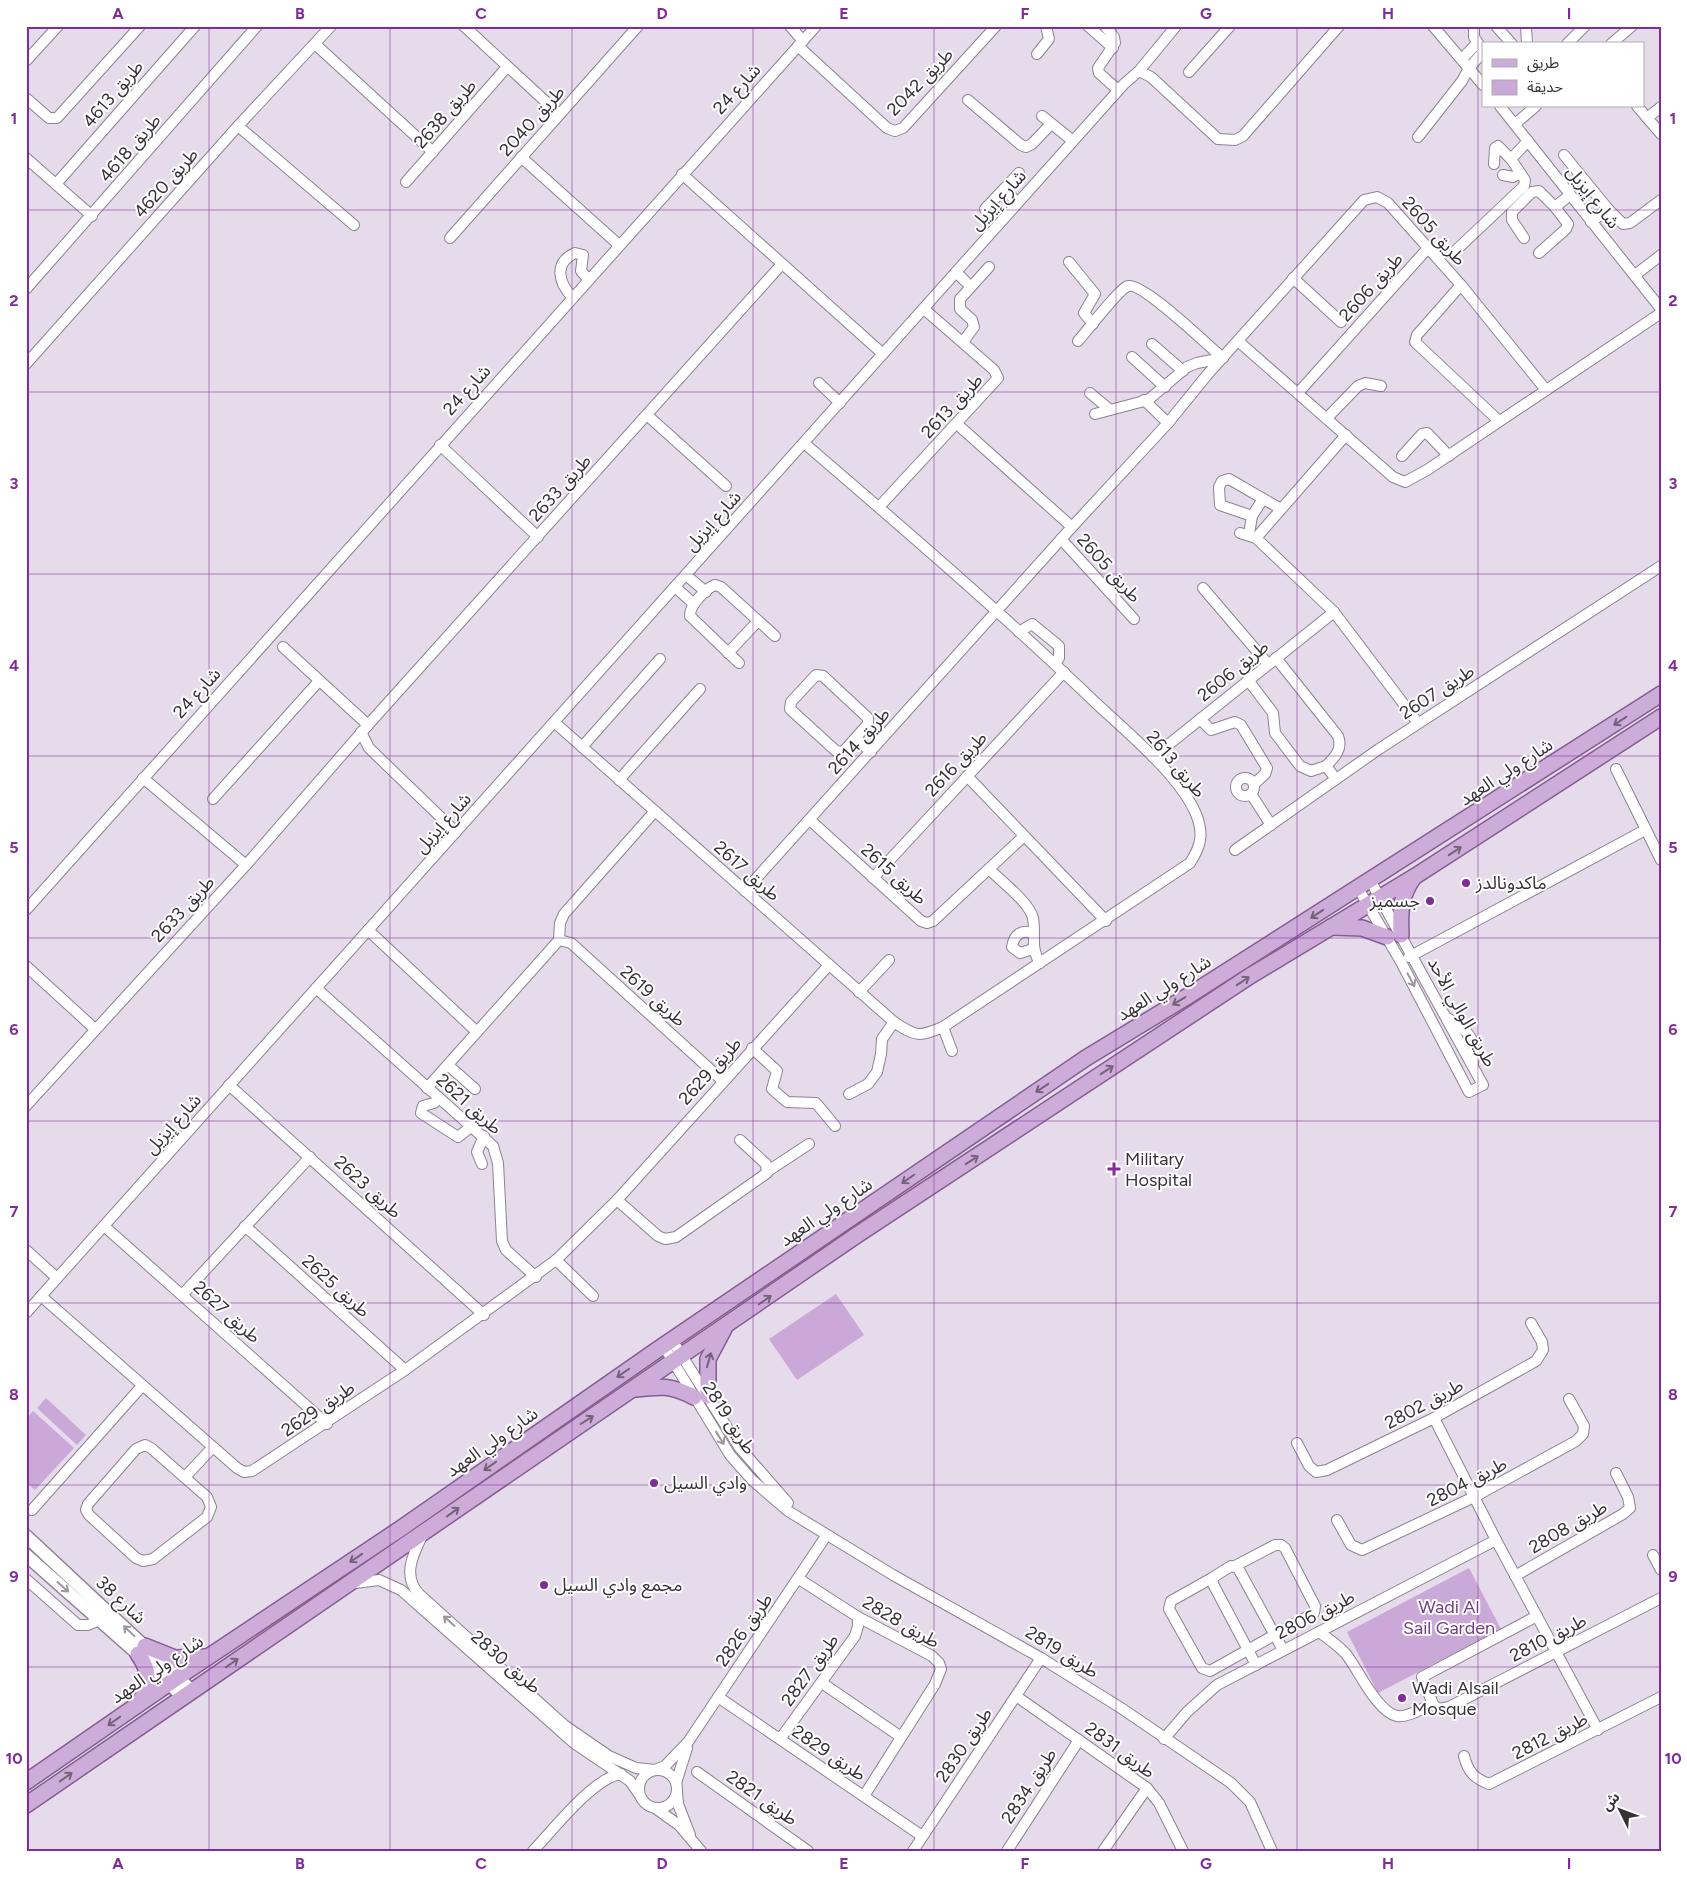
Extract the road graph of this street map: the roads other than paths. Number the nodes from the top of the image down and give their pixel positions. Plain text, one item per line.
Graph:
1 (58, 26) edge
2 (140, 26) edge
3 (195, 26) edge
4 (257, 26) edge
5 (331, 26) edge
6 (464, 26) edge
7 (638, 26) edge
8 (790, 26) edge
9 (816, 26) edge
10 (996, 26) edge
11 (1046, 26) edge
12 (1088, 26) edge
13 (1105, 26) edge
14 (1176, 26) edge
15 (1339, 26) edge
16 (1433, 26) edge
17 (1474, 26) edge
18 (1496, 26) edge
19 (1526, 26) edge
20 (1585, 26) edge
21 (1632, 26) edge
22 (1224, 28) edge
23 (1510, 42) edge
24 (1527, 42) edge
25 (1569, 42) edge
26 (1613, 42) edge
27 (315, 44) junction
28 (800, 44) junction
29 (1113, 48) junction
30 (1481, 49) edge
31 (1037, 54) dead end
32 (1462, 59) junction
33 (26, 61) edge
34 (507, 67) junction
35 (1469, 68) junction
36 (1139, 71) junction
37 (1190, 72) dead end
38 (1482, 84) edge
39 (1118, 90) junction
40 (26, 98) edge
41 (968, 100) dead end
42 (1661, 107) edge
43 (1502, 108) edge
44 (1534, 108) edge
45 (1639, 108) edge
46 (559, 114) junction
47 (1042, 116) dead end
48 (1647, 118) junction
49 (1051, 124) junction
50 (1514, 124) junction
51 (238, 126) junction
52 (1661, 134) edge
53 (1418, 137) dead end
54 (1073, 141) junction
55 (1528, 141) junction
56 (433, 152) junction
57 (1564, 155) dead end
58 (521, 157) junction
59 (26, 158) edge
60 (1511, 159) junction
61 (1494, 164) dead end
62 (1019, 173) dead end
63 (1520, 173) junction
64 (682, 174) junction
65 (1503, 175) dead end
66 (406, 182) dead end
67 (56, 184) junction
68 (1004, 189) junction
69 (1570, 195) junction
70 (1661, 200) edge
71 (1018, 203) junction
72 (1555, 207) junction
73 (985, 209) dead end
74 (1608, 209) junction
75 (92, 216) junction
76 (1591, 222) junction
77 (354, 225) dead end
78 (450, 238) dead end
79 (1524, 238) dead end
80 (618, 245) junction
81 (1428, 248) junction
82 (1539, 253) dead end
83 (1452, 254) dead end
84 (1661, 255) edge
85 (1069, 262) dead end
86 (782, 264) junction
87 (989, 266) dead end
88 (956, 272) junction
89 (1635, 276) junction
90 (1293, 278) junction
91 (588, 279) junction
92 (1461, 284) junction
93 (971, 287) junction
94 (26, 289) edge
95 (572, 297) junction
96 (924, 309) junction
97 (1661, 309) edge
98 (1661, 313) edge
99 (1341, 322) dead end
100 (1093, 324) junction
101 (1078, 340) dead end
102 (1238, 340) junction
103 (963, 342) junction
104 (1152, 344) dead end
105 (883, 354) junction
106 (1132, 357) dead end
107 (1222, 358) junction
108 (26, 364) edge
109 (1183, 371) junction
110 (819, 383) dead end
111 (1381, 386) dead end
112 (1166, 387) junction
113 (1546, 390) junction
114 (1090, 393) dead end
115 (1298, 393) junction
116 (1144, 400) junction
117 (840, 403) junction
118 (1109, 409) junction
119 (1095, 414) dead end
120 (647, 415) junction
121 (1327, 418) junction
122 (1499, 421) junction
123 (1168, 423) junction
124 (957, 424) junction
125 (1346, 435) junction
126 (804, 443) junction
127 (440, 445) junction
128 (1402, 456) dead end
129 (1449, 456) junction
130 (726, 486) dead end
131 (1264, 499) junction
132 (879, 507) junction
133 (1281, 509) junction
134 (1252, 516) junction
135 (1072, 527) junction
136 (1248, 535) junction
137 (538, 537) junction
138 (1061, 540) junction
139 (1661, 566) edge
140 (686, 575) junction
141 (675, 587) junction
142 (1203, 588) dead end
143 (706, 592) junction
144 (694, 604) junction
145 (998, 612) junction
146 (1334, 612) junction
147 (1134, 619) dead end
148 (758, 621) junction
149 (1019, 632) junction
150 (775, 636) dead end
151 (283, 648) dead end
152 (728, 654) junction
153 (660, 659) dead end
154 (1272, 661) junction
155 (739, 663) dead end
156 (1055, 664) junction
157 (1064, 672) junction
158 (1248, 680) junction
159 (319, 681) junction
160 (700, 689) dead end
161 (1661, 694) edge
162 (1661, 717) edge
163 (1200, 719) junction
164 (554, 722) junction
165 (1418, 723) junction
166 (364, 729) junction
167 (856, 738) junction
168 (582, 747) junction
169 (871, 752) junction
170 (1153, 757) junction
171 (1326, 766) junction
172 (1616, 769) dead end
173 (967, 776) junction
174 (143, 778) junction
175 (1336, 779) junction
176 (619, 780) junction
177 (213, 799) dead end
178 (655, 811) junction
179 (810, 820) junction
180 (1271, 825) junction
181 (1645, 830) junction
182 (456, 832) junction
183 (1024, 836) junction
184 (1235, 850) dead end
185 (1661, 860) edge
186 (246, 866) junction
187 (989, 869) junction
188 (1414, 877) junction
189 (874, 878) junction
190 (745, 891) junction
191 (1370, 891) junction
192 (26, 910) edge
193 (1106, 920) junction
194 (1329, 928) junction
195 (368, 930) junction
196 (1033, 932) junction
197 (1394, 936) junction
198 (559, 940) junction
199 (1033, 949) junction
200 (1413, 955) junction
201 (889, 960) dead end
202 (1402, 962) junction
203 (1040, 963) junction
204 (828, 965) junction
205 (26, 966) edge
206 (316, 988) junction
207 (860, 992) junction
208 (894, 1022) junction
209 (943, 1027) junction
210 (95, 1029) junction
211 (477, 1032) junction
212 (924, 1035) joint
213 (752, 1048) junction
214 (952, 1051) dead end
215 (448, 1065) junction
216 (723, 1081) junction
217 (229, 1086) junction
218 (427, 1088) junction
219 (476, 1089) dead end
220 (849, 1094) dead end
221 (439, 1098) junction
222 (26, 1106) edge
223 (472, 1126) junction
224 (835, 1126) dead end
225 (484, 1136) junction
226 (740, 1140) dead end
227 (809, 1144) dead end
228 (310, 1157) junction
229 (482, 1164) dead end
230 (768, 1171) junction
231 (617, 1200) junction
232 (104, 1226) junction
233 (245, 1226) junction
234 (26, 1250) edge
235 (556, 1260) junction
236 (536, 1277) junction
237 (57, 1278) junction
238 (183, 1294) junction
239 (41, 1296) junction
240 (593, 1296) dead end
241 (26, 1312) edge
242 (484, 1314) junction
243 (1532, 1323) dead end
244 (725, 1328) junction
245 (673, 1350) junction
246 (405, 1370) junction
247 (142, 1386) junction
248 (634, 1390) junction
249 (701, 1396) junction
250 (1569, 1399) dead end
251 (1434, 1418) junction
252 (326, 1424) junction
253 (1297, 1443) dead end
254 (211, 1446) junction
255 (740, 1448) junction
256 (730, 1455) junction
257 (758, 1470) junction
258 (1616, 1473) dead end
259 (183, 1476) junction
260 (752, 1480) junction
261 (1474, 1498) junction
262 (32, 1510) dead end
263 (801, 1519) junction
264 (1337, 1520) dead end
265 (423, 1534) junction
266 (26, 1536) edge
267 (826, 1536) junction
268 (1496, 1540) junction
269 (26, 1555) edge
270 (1653, 1555) dead end
271 (1235, 1566) junction
272 (1661, 1570) edge
273 (1515, 1576) junction
274 (1212, 1578) junction
275 (26, 1579) edge
276 (799, 1579) junction
277 (343, 1587) junction
278 (1661, 1598) edge
279 (1537, 1616) junction
280 (858, 1617) junction
281 (100, 1620) junction
282 (1319, 1632) junction
283 (1274, 1635) junction
284 (142, 1650) junction
285 (1248, 1650) junction
286 (1283, 1650) junction
287 (1557, 1652) junction
288 (209, 1656) junction
289 (1041, 1658) junction
290 (1256, 1664) junction
291 (173, 1680) junction
292 (822, 1683) junction
293 (188, 1694) junction
294 (1016, 1696) junction
295 (718, 1697) junction
296 (1661, 1697) edge
297 (1433, 1704) junction
298 (136, 1705) junction
299 (1598, 1730) junction
300 (901, 1737) junction
301 (780, 1739) junction
302 (1164, 1739) junction
303 (1079, 1740) junction
304 (688, 1742) junction
305 (1464, 1756) dead end
306 (606, 1760) junction
307 (655, 1770) junction
308 (696, 1772) dead end
309 (621, 1774) junction
310 (26, 1782) edge
311 (676, 1786) junction
312 (1147, 1788) junction
313 (592, 1789) junction
314 (639, 1794) junction
315 (864, 1796) junction
316 (26, 1805) edge
317 (655, 1808) junction
318 (922, 1836) junction
319 (692, 1841) junction
320 (533, 1851) edge
321 (701, 1851) edge
322 (808, 1851) edge
323 (913, 1851) edge
324 (1007, 1851) edge
325 (1103, 1851) edge
326 (1183, 1851) edge
327 (1272, 1851) edge

1 - 33 street
2 - 40 street
3 - 67 street, طريق 4613
4 - 75 street, طريق 4618
5 - 27 street, طريق 4620
6 - 34 street
7 - 46 street, طريق 2040
8 - 28 street
9 - 28 street, شارع 24
10 - 28 street, طريق 2042
11 - 31 street
12 - 29 street
13 - 29 street
14 - 36 street, شارع إيزيل
15 - 36 street
16 - 32 street
17 - 30 street
18 - 23 street
19 - 24 street
20 - 25 street
21 - 26 street
22 - 37 street
27 - 51 street, طريق 4620
27 - 56 street
28 - 64 street, شارع 24
29 - 39 street
30 - 32 street
30 - 35 street
32 - 35 street
34 - 46 street
34 - 56 street, طريق 2638
35 - 38 street
35 - 53 street
36 - 39 street, شارع إيزيل
39 - 54 street, شارع إيزيل
41 - 49 street
42 - 48 street
43 - 50 street, شارع إيزيل
44 - 50 street
45 - 48 street
46 - 58 street, طريق 2040
47 - 49 street
48 - 52 street
49 - 54 street
50 - 55 street, شارع إيزيل
51 - 77 street
51 - 108 street, طريق 4620
54 - 71 street, شارع إيزيل
55 - 60 street
55 - 69 street, شارع إيزيل
56 - 66 street, طريق 2638
57 - 74 street
58 - 78 street, طريق 2040
58 - 80 street
59 - 67 street
60 - 61 street
60 - 63 street
62 - 68 street
63 - 65 street
63 - 83 street
64 - 80 street, شارع 24
64 - 86 street
67 - 75 street
68 - 71 street
68 - 73 street
69 - 72 street
69 - 76 street, شارع إيزيل
70 - 74 street
71 - 88 street, شارع إيزيل
72 - 79 street
72 - 82 street
74 - 76 street
75 - 94 street, طريق 4618
76 - 89 street, شارع إيزيل
80 - 91 street, شارع 24
81 - 90 street, طريق 2605
81 - 92 street, طريق 2605
81 - 115 street, طريق 2606
84 - 89 street
85 - 100 street
86 - 105 street
86 - 120 street, طريق 2633
87 - 93 street
88 - 93 street
88 - 96 street, شارع إيزيل
89 - 97 street, شارع إيزيل
90 - 99 street
90 - 102 street, طريق 2605
91 - 95 street, شارع 24
91 - 95 street
92 - 113 street, طريق 2605
92 - 122 street
93 - 103 street
95 - 127 street, شارع 24
96 - 103 street, طريق 2613
96 - 105 street, شارع إيزيل
98 - 113 street
100 - 101 street
100 - 107 street
102 - 107 street, طريق 2605
102 - 115 street
103 - 124 street, طريق 2613
104 - 109 street
105 - 117 street, شارع إيزيل
106 - 112 street
107 - 109 street
107 - 123 street, طريق 2605
109 - 112 street
110 - 117 street
111 - 121 street
112 - 116 street
113 - 122 street
114 - 118 street
115 - 121 street
116 - 118 street
116 - 123 street
117 - 126 street, شارع إيزيل
118 - 119 street
120 - 130 street
120 - 137 street, طريق 2633
121 - 125 street
122 - 129 street
123 - 135 street, طريق 2605
124 - 132 street, طريق 2613
124 - 135 street
125 - 129 street
125 - 133 street
126 - 132 street, طريق 2613
126 - 140 street, شارع إيزيل
127 - 137 street
127 - 174 street, شارع 24
128 - 129 street
131 - 133 street
131 - 134 street
131 - 134 street
132 - 145 street, طريق 2613
133 - 136 street
134 - 136 street
135 - 138 street, طريق 2605
136 - 146 street
137 - 166 street, طريق 2633
138 - 145 street, طريق 2605
138 - 147 street, طريق 2605
139 - 165 street, طريق 2607
140 - 141 street, شارع إيزيل
140 - 143 street
141 - 144 street
141 - 164 street, شارع إيزيل
142 - 154 street
143 - 144 street
143 - 148 street
144 - 152 street
145 - 149 street, طريق 2613
145 - 169 street, طريق 2614
146 - 154 street, طريق 2606
146 - 165 street
148 - 150 street
148 - 152 street
149 - 156 street, طريق 2613
149 - 156 street
151 - 159 street
152 - 155 street
153 - 168 street
154 - 158 street, طريق 2606
154 - 171 street
156 - 157 street, طريق 2613
157 - 170 street, طريق 2613
157 - 173 street, طريق 2616
158 - 163 street, طريق 2606
158 - 171 street
159 - 166 street
159 - 177 street
160 - 176 street
161 -> 191 main road, شارع ولي العهد
188 -> 162 main road, شارع ولي العهد
163 - 170 street, طريق 2606
163 - 180 street
164 - 168 street, طريق 2617
164 - 182 street, شارع إيزيل
165 - 175 street, طريق 2607
166 - 182 street
166 - 186 street, طريق 2633
167 - 167 street
167 - 169 street
168 - 176 street, طريق 2617
169 - 179 street, طريق 2614
170 - 193 street, طريق 2613
171 - 175 street
172 - 181 street
173 - 183 street
173 - 189 street, طريق 2616
174 - 186 street
174 - 192 street, شارع 24
175 - 180 street, طريق 2607
176 - 178 street, طريق 2617
178 - 190 street, طريق 2617
178 - 198 street
179 - 189 street, طريق 2615
179 - 190 street, طريق 2614
180 - 184 street, طريق 2607
181 - 185 street
181 - 200 street, طريق الوالي الأحد
182 - 195 street, شارع إيزيل
183 - 187 street, طريق 2615
183 - 193 street
186 - 210 street, طريق 2633
187 - 189 street, طريق 2615
187 - 196 street
188 - 191 main road, شارع ولي العهد
188 - 197 main road
190 - 204 street, طريق 2617
191 - 194 main road, شارع ولي العهد
191 - 197 street, طريق الوالي الأحد
191 -> 245 main road, شارع ولي العهد
193 - 203 street, طريق 2613
194 - 197 main road
244 -> 194 main road, شارع ولي العهد
195 - 206 street, شارع إيزيل
195 - 211 street
196 - 199 street
196 - 199 street
197 - 200 street, طريق الوالي الأحد
197 - 202 street, طريق الوالي الأحد
198 - 211 street
198 - 216 street, طريق 2619
199 - 203 street
200 - 202 street, طريق الوالي الأحد
202 -> 200 street, طريق الوالي الأحد
201 - 207 street
203 - 209 street, طريق 2613
204 - 207 street, طريق 2617
204 - 213 street, طريق 2629
205 - 210 street
206 - 217 street, شارع إيزيل
206 - 218 street, طريق 2621
207 - 208 street, طريق 2617
208 - 212 street, طريق 2617
208 - 220 street
209 - 212 street, طريق 2613
209 - 214 street
210 - 222 street, طريق 2633
211 - 215 street
213 - 216 street, طريق 2629
213 - 224 street
215 - 218 street
215 - 219 street
216 - 231 street, طريق 2629
217 - 228 street, طريق 2623
217 - 232 street, شارع إيزيل
218 - 221 street, طريق 2621
221 - 223 street, طريق 2621
221 - 223 street
223 - 225 street, طريق 2621
225 - 229 street
225 - 236 street, طريق 2621
226 - 230 street
227 - 230 street
228 - 233 street
228 - 242 street, طريق 2623
230 - 231 street
231 - 235 street, طريق 2629
232 - 237 street, شارع إيزيل
232 - 238 street, طريق 2627
233 - 238 street
233 - 246 street, طريق 2625
234 - 237 street
235 - 236 street, طريق 2629
235 - 240 street
236 - 242 street, طريق 2629
237 - 239 street, شارع إيزيل
238 - 252 street, طريق 2627
239 - 241 street, شارع إيزيل
239 - 247 street, طريق 2629
242 - 246 street, طريق 2629
243 - 251 street, طريق 2802
244 - 245 main road, شارع ولي العهد
249 -> 244 main road
245 - 248 main road, شارع ولي العهد
245 - 249 street, طريق 2819
245 -> 288 main road, شارع ولي العهد
246 - 252 street, طريق 2629
247 - 254 street, طريق 2629
247 - 262 street
248 - 249 main road
265 -> 248 main road, شارع ولي العهد
249 - 255 street, طريق 2819
249 -> 256 street, طريق 2819
250 - 261 street, طريق 2804
251 - 253 street, طريق 2802
251 - 261 street
252 - 254 street, طريق 2629
254 - 259 street
255 - 256 street
255 - 257 street, طريق 2819
256 - 260 street, طريق 2819
257 - 260 street
257 - 263 street, طريق 2819
258 - 273 street, طريق 2808
259 - 259 street
260 - 263 street, طريق 2819
261 - 264 street, طريق 2804
261 - 268 street
263 - 267 street, طريق 2819
265 - 277 main road, شارع ولي العهد
306 -> 265 street, طريق 2830
284 -> 266 street, شارع 38
267 - 276 street, طريق 2826
267 - 289 street, طريق 2819
268 - 273 street
268 - 282 street, طريق 2806
269 -> 281 street, شارع 38
270 - 272 street
271 - 274 street
271 - 283 street
271 - 283 street
273 - 279 street
274 - 285 street
274 - 285 street
275 - 281 street
276 - 280 street, طريق 2828
276 - 295 street, طريق 2826
293 -> 277 main road, شارع ولي العهد
277 - 306 street, طريق 2830
278 - 287 street, طريق 2810
279 - 287 street
279 - 297 street
280 - 292 street, طريق 2827
280 - 300 street, طريق 2828
281 - 284 street, شارع 38
282 - 286 street, طريق 2806
282 - 297 street
283 - 285 street
283 - 286 street
284 - 288 main road
284 - 291 street, شارع 38
284 - 298 main road
285 - 290 street
286 - 290 street, طريق 2806
287 - 297 street, طريق 2810
287 - 299 street
288 - 291 main road, شارع ولي العهد
289 - 294 street, طريق 2830
289 - 302 street, طريق 2819
290 - 302 street, طريق 2806
291 - 293 street, شارع 38
291 - 298 main road, شارع ولي العهد
292 - 300 street
292 - 301 street, طريق 2827
316 -> 293 main road, شارع ولي العهد
294 - 303 street, طريق 2831
294 - 318 street, طريق 2830
295 - 301 street, طريق 2829
295 - 304 street, طريق 2826
296 - 299 street, طريق 2812
298 -> 310 main road, شارع ولي العهد
299 - 305 street, طريق 2812
300 - 315 street, طريق 2828
301 - 315 street, طريق 2829
302 - 327 street, طريق 2819
303 - 312 street, طريق 2831
303 - 324 street, طريق 2834
304 - 307 street, طريق 2826
304 - 311 street, طريق 2826
306 - 307 street, طريق 2830
306 - 309 street, طريق 2830
306 - 313 street
307 - 311 street
307 - 314 street
308 - 322 street, طريق 2821
309 - 313 street
309 - 314 street, طريق 2830
311 - 317 street
311 - 319 street
312 - 325 street
312 - 326 street, طريق 2831
313 - 320 street
314 - 317 street
315 - 318 street, طريق 2829
317 - 319 street
318 - 323 street, طريق 2830
319 - 321 street

